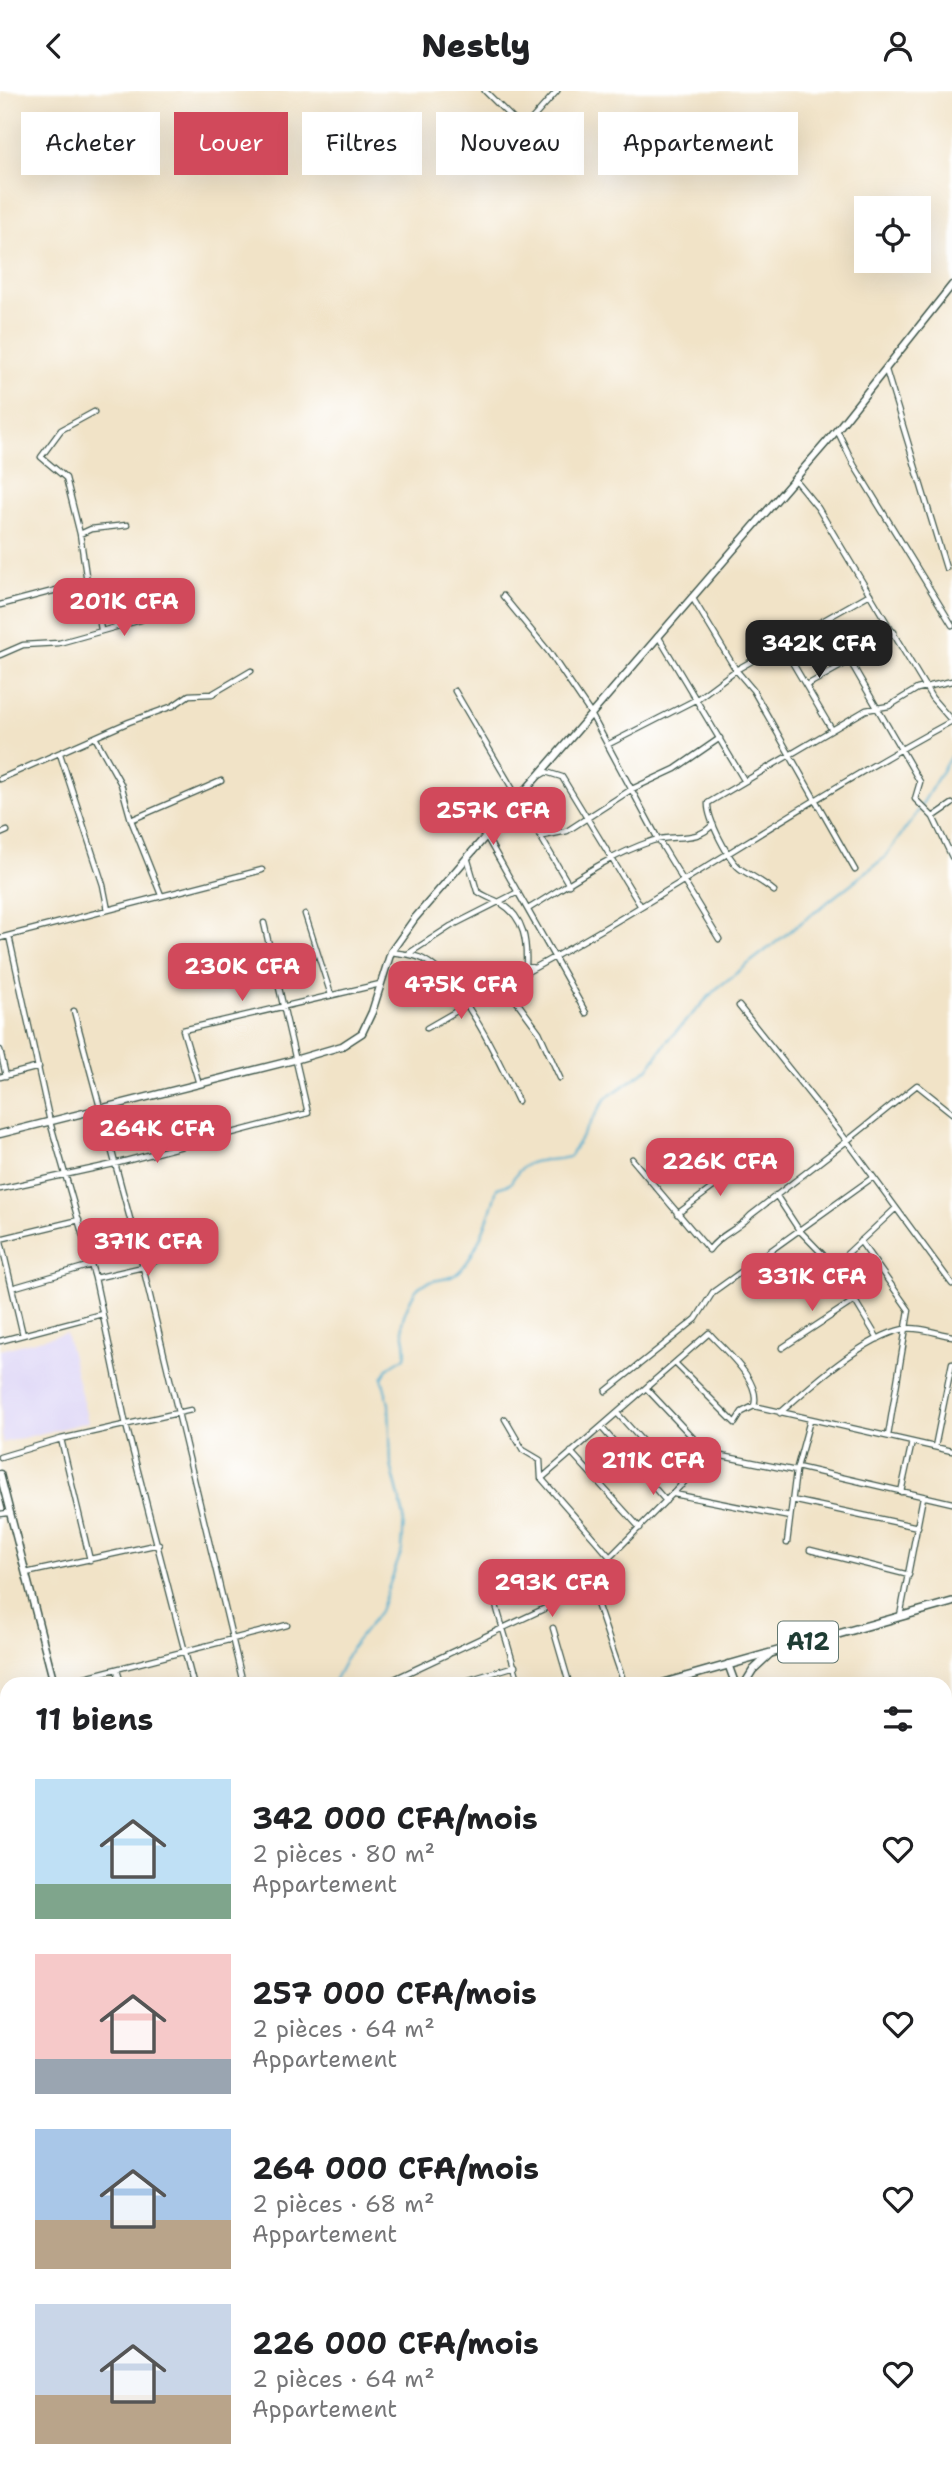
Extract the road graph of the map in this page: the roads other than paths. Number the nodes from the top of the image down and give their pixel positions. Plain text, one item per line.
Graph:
1 (485, 91) edge
2 (557, 91) edge
3 (506, 112) edge
4 (538, 112) edge
5 (952, 285) edge
6 (886, 370) junction
7 (94, 412) dead end
8 (837, 430) junction
9 (794, 479) junction
10 (127, 524) dead end
11 (80, 534) junction
12 (946, 568) dead end
13 (87, 582) junction
14 (870, 593) junction
15 (503, 596) dead end
16 (691, 596) junction
17 (0, 605) edge
18 (141, 620) dead end
19 (952, 625) edge
20 (101, 631) junction
21 (894, 632) junction
22 (658, 635) junction
23 (782, 645) junction
24 (0, 655) edge
25 (850, 661) junction
26 (736, 670) junction
27 (251, 671) dead end
28 (952, 681) edge
29 (807, 685) junction
30 (928, 687) junction
31 (455, 691) dead end
32 (697, 699) junction
33 (877, 707) junction
34 (592, 714) junction
35 (952, 721) edge
36 (832, 730) junction
37 (720, 738) junction
38 (96, 739) junction
39 (609, 744) junction
40 (902, 749) junction
41 (60, 754) junction
42 (789, 754) junction
43 (0, 779) edge
44 (534, 779) junction
45 (744, 780) junction
46 (221, 781) dead end
47 (632, 789) junction
48 (518, 798) junction
49 (814, 800) junction
50 (952, 804) edge
51 (589, 817) junction
52 (933, 817) junction
53 (131, 820) junction
54 (713, 824) junction
55 (7, 831) dead end
56 (0, 834) edge
57 (485, 835) junction
58 (543, 836) junction
59 (658, 839) junction
60 (728, 853) junction
61 (951, 854) edge
62 (467, 857) junction
63 (611, 858) junction
64 (262, 870) dead end
65 (855, 870) dead end
66 (684, 878) junction
67 (569, 884) junction
68 (774, 891) dead end
69 (518, 892) junction
70 (162, 895) junction
71 (498, 903) junction
72 (640, 905) junction
73 (108, 909) junction
74 (528, 909) junction
75 (305, 914) dead end
76 (264, 923) dead end
77 (9, 936) junction
78 (0, 938) edge
79 (719, 939) dead end
80 (391, 952) junction
81 (407, 954) junction
82 (554, 957) junction
83 (534, 968) junction
84 (512, 980) junction
85 (381, 984) junction
86 (331, 996) junction
87 (467, 1004) junction
88 (285, 1006) junction
89 (738, 1006) dead end
90 (74, 1011) dead end
91 (586, 1013) dead end
92 (427, 1028) dead end
93 (0, 1050) edge
94 (298, 1059) junction
95 (39, 1067) junction
96 (3, 1076) edge
97 (560, 1078) dead end
98 (199, 1084) junction
99 (518, 1101) dead end
100 (100, 1109) junction
101 (952, 1112) edge
102 (50, 1122) junction
103 (0, 1135) edge
104 (847, 1141) junction
105 (632, 1159) dead end
106 (747, 1162) dead end
107 (114, 1164) junction
108 (67, 1175) junction
109 (872, 1178) junction
110 (0, 1189) edge
111 (776, 1195) junction
112 (896, 1208) junction
113 (677, 1214) junction
114 (79, 1220) junction
115 (799, 1230) junction
116 (0, 1238) edge
117 (860, 1241) junction
118 (189, 1244) dead end
119 (91, 1265) junction
120 (834, 1266) junction
121 (143, 1267) junction
122 (95, 1278) junction
123 (952, 1284) edge
124 (12, 1288) junction
125 (855, 1300) junction
126 (102, 1314) junction
127 (906, 1328) junction
128 (23, 1335) junction
129 (952, 1336) edge
130 (878, 1339) junction
131 (0, 1341) edge
132 (782, 1348) dead end
133 (675, 1363) junction
134 (952, 1363) edge
135 (646, 1388) junction
136 (606, 1391) dead end
137 (754, 1406) junction
138 (191, 1410) dead end
139 (177, 1413) junction
140 (617, 1413) junction
141 (780, 1413) junction
142 (505, 1419) dead end
143 (810, 1420) junction
144 (126, 1425) junction
145 (601, 1427) junction
146 (888, 1436) junction
147 (61, 1439) junction
148 (912, 1442) junction
149 (935, 1447) junction
150 (952, 1451) edge
151 (571, 1453) junction
152 (710, 1456) junction
153 (0, 1457) edge
154 (797, 1469) junction
155 (0, 1474) edge
156 (541, 1478) junction
157 (682, 1485) junction
158 (901, 1492) junction
159 (673, 1494) junction
160 (923, 1497) junction
161 (792, 1500) junction
162 (666, 1501) junction
163 (952, 1503) edge
164 (8, 1513) junction
165 (0, 1514) edge
166 (790, 1517) junction
167 (918, 1527) junction
168 (640, 1528) junction
169 (787, 1543) dead end
170 (159, 1544) junction
171 (810, 1550) dead end
172 (90, 1560) junction
173 (26, 1573) junction
174 (487, 1575) dead end
175 (909, 1575) junction
176 (952, 1601) edge
177 (900, 1616) junction
178 (287, 1625) dead end
179 (503, 1628) junction
180 (553, 1628) dead end
181 (232, 1639) junction
182 (774, 1651) junction
183 (184, 1652) junction
184 (728, 1664) junction
185 (515, 1666) junction
186 (117, 1670) junction
187 (52, 1677) edge
188 (87, 1677) edge
189 (119, 1677) edge
190 (191, 1677) edge
191 (242, 1677) edge
192 (410, 1677) edge
193 (479, 1677) edge
194 (518, 1677) edge
195 (567, 1677) edge
196 (622, 1677) edge
197 (696, 1677) edge
198 (733, 1677) edge
199 (749, 1677) edge

1 - 3 street
2 - 4 street
5 - 6 street
6 - 8 street
6 - 12 street
7 - 11 street
8 - 9 street
8 - 19 street
9 - 14 street
9 - 16 street
10 - 11 street
11 - 13 street
13 - 17 street
13 - 20 street
14 - 21 street
14 - 23 street
15 - 34 street
16 - 22 street
16 - 26 street
18 - 20 street
20 - 24 street
21 - 25 street
21 - 30 street
22 - 32 street
22 - 34 street
23 - 26 street
23 - 29 street
25 - 29 street
25 - 33 street
26 - 32 street
26 - 42 street
27 - 38 street
28 - 30 street
29 - 36 street
30 - 33 street
30 - 35 street
31 - 48 street
32 - 37 street
32 - 39 street
33 - 36 street
33 - 40 street
34 - 39 street
34 - 44 street
35 - 40 street
36 - 42 street
37 - 45 street
37 - 47 street
38 - 41 street
38 - 53 street
39 - 47 street
40 - 49 street
40 - 52 street
41 - 43 street
41 - 73 street
42 - 45 street
42 - 49 street
44 - 48 street
44 - 51 street
45 - 54 street
46 - 53 street
47 - 51 street
47 - 59 street
48 - 57 street
48 - 58 street
49 - 60 street
49 - 65 street
50 - 52 street
51 - 58 street
51 - 63 street
52 - 61 street
53 - 70 street
54 - 59 street
54 - 60 street
55 - 56 street
57 - 62 street
57 - 69 street
58 - 67 street
59 - 63 street
59 - 66 street
60 - 66 street
60 - 68 street
62 - 71 street
62 - 80 street
63 - 67 street
63 - 72 street
64 - 70 street
66 - 72 street
66 - 79 street
67 - 74 street
69 - 71 street
69 - 74 street
70 - 73 street
71 - 81 street
71 - 83 street
72 - 82 street
73 - 77 street
74 - 82 street
75 - 86 street
76 - 88 street
77 - 78 street
77 - 95 street
80 - 81 street
80 - 85 street
81 - 87 street
82 - 83 street
82 - 91 street
83 - 84 street
84 - 87 street
84 - 97 street
85 - 86 street
85 - 94 street
86 - 88 street
87 - 92 street
87 - 99 street
88 - 94 street
88 - 98 street
89 - 104 street
90 - 100 street
93 - 96 street
94 - 98 street
94 - 107 street
95 - 96 street
95 - 102 street
98 - 100 street
100 - 102 street
100 - 107 street
101 - 104 street
102 - 103 street
102 - 108 street
104 - 109 street
104 - 111 street
105 - 113 street
106 - 113 street
107 - 108 street
107 - 121 street
108 - 110 street
108 - 114 street
109 - 112 street
109 - 115 street
111 - 113 street
111 - 115 street
112 - 117 street
112 - 123 street
114 - 116 street
114 - 119 street
115 - 120 street
115 - 136 street
116 - 124 street
117 - 120 street
117 - 127 street
118 - 121 street
119 - 122 street
119 - 124 street
120 - 125 street
121 - 122 street
121 - 139 street
122 - 126 street
124 - 128 street
125 - 130 street
125 - 132 street
126 - 128 street
126 - 144 street
127 - 129 street
127 - 130 street
127 - 146 street
128 - 131 street
130 - 141 street
133 - 135 street
133 - 137 street
133 - 137 street
134 - 149 street
135 - 140 street
135 - 152 street
137 - 141 street
138 - 139 street
139 - 144 street
139 - 181 street
140 - 145 street
140 - 157 street
141 - 143 street
142 - 156 street
143 - 146 street
143 - 154 street
144 - 147 street
144 - 170 street
145 - 151 street
145 - 162 street
146 - 148 street
147 - 153 street
147 - 172 street
148 - 149 street
148 - 158 street
149 - 150 street
151 - 156 street
151 - 168 street
152 - 154 street
152 - 157 street
154 - 158 street
154 - 161 street
155 - 164 street
156 - 168 street
157 - 159 street
158 - 160 street
159 - 162 street
159 - 166 street
160 - 163 street
160 - 167 street
161 - 166 street
161 - 167 street
162 - 168 street
164 - 165 street
164 - 173 street
166 - 169 street
167 - 175 street
170 - 172 street
170 - 183 street
171 - 175 street
172 - 173 street
173 - 187 street
174 - 179 street
175 - 177 street
176 - 177 main road, A12
177 - 182 main road, A12
178 - 181 street
179 - 185 street
179 - 192 street
179 - 196 street
180 - 195 street
181 - 183 street
181 - 191 street
182 - 184 main road, A12
182 - 199 street
183 - 186 street
183 - 190 street
184 - 197 main road, A12
184 - 198 street
185 - 193 street
185 - 194 street
186 - 188 street
186 - 189 street

